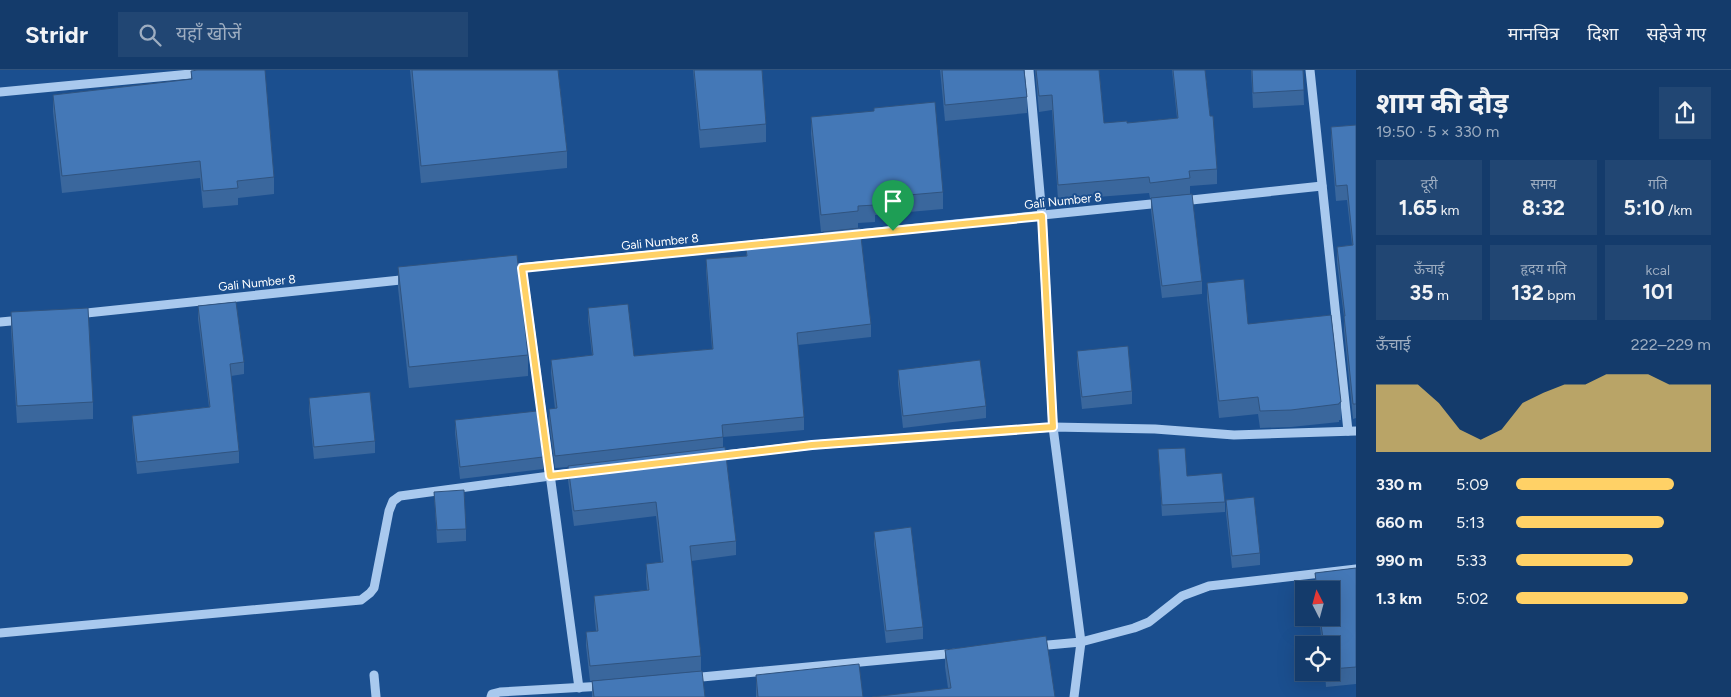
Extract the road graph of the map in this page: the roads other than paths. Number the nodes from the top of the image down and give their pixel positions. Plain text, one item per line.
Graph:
1 (1029, 70) edge
2 (1310, 70) edge
3 (214, 72) edge
4 (0, 92) edge
5 (1322, 186) junction
6 (1042, 216) junction
7 (522, 268) junction
8 (502, 270) edge
9 (423, 278) edge
10 (69, 315) edge
11 (30, 319) edge
12 (0, 322) edge
13 (1053, 427) junction
14 (1352, 431) edge
15 (706, 457) edge
16 (589, 471) edge
17 (550, 476) junction
18 (1356, 569) edge
19 (0, 633) edge
20 (1081, 642) junction
21 (1032, 646) edge
22 (963, 653) edge
23 (374, 675) dead end
24 (677, 679) edge
25 (618, 685) edge
26 (579, 688) junction
27 (376, 697) edge
28 (491, 697) edge
29 (1074, 697) edge

1 - 6 street
2 - 5 street
3 - 4 street
5 - 6 street, Gali Number 8
5 - 14 street
6 - 7 street, Gali Number 8
6 - 13 street
7 - 8 street, Gali Number 8
7 - 17 street
9 - 10 street, Gali Number 8
11 - 12 street
13 - 14 street
13 - 15 street
13 - 20 street
16 - 17 street
17 - 19 street
17 - 26 street
18 - 20 street
20 - 21 street
20 - 29 street
22 - 24 street
23 - 27 street
25 - 26 street
26 - 28 street

